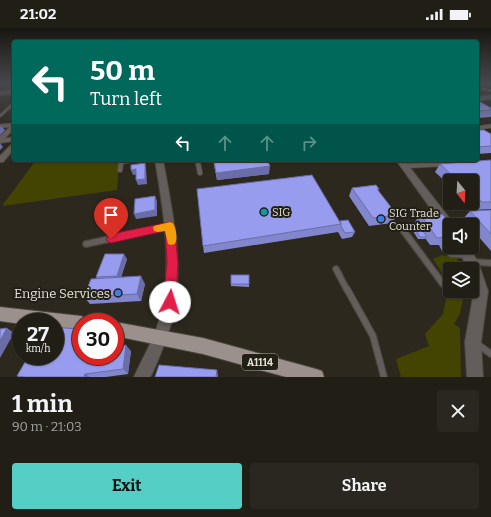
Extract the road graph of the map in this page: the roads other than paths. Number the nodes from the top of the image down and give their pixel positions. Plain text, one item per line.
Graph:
1 (12, 105) edge
2 (0, 116) edge
3 (12, 125) edge
4 (0, 126) edge
5 (491, 126) edge
6 (12, 127) edge
7 (479, 128) edge
8 (12, 139) edge
9 (0, 140) edge
10 (12, 147) edge
11 (1, 158) edge
12 (122, 162) edge
13 (159, 162) edge
14 (197, 162) edge
15 (475, 162) edge
16 (402, 163) edge
17 (120, 170) dead end
18 (200, 173) dead end
19 (443, 218) edge
20 (170, 226) junction
21 (403, 230) dead end
22 (86, 244) dead end
23 (451, 254) dead end
24 (467, 255) edge
25 (491, 263) edge
26 (336, 269) dead end
27 (443, 284) edge
28 (479, 299) joint
29 (0, 314) edge
30 (72, 322) edge
31 (124, 331) edge
32 (160, 337) junction
33 (473, 342) junction
34 (491, 354) edge
35 (142, 377) edge
36 (316, 377) edge
37 (384, 377) edge
38 (475, 377) edge

1 - 2 lane
3 - 4 lane
5 - 7 lane
6 - 9 street
8 - 9 street
10 - 11 street
12 - 17 lane
13 - 20 street
14 - 18 lane
15 - 16 lane
16 - 19 street
20 - 22 lane
20 - 32 street
21 - 27 lane
23 - 24 lane
24 - 25 lane
24 - 28 street
26 - 37 lane
28 - 33 street
29 - 30 main road
31 - 32 main road, A1114
32 - 35 street
32 - 36 main road, A1114
33 - 34 lane
33 - 38 street

